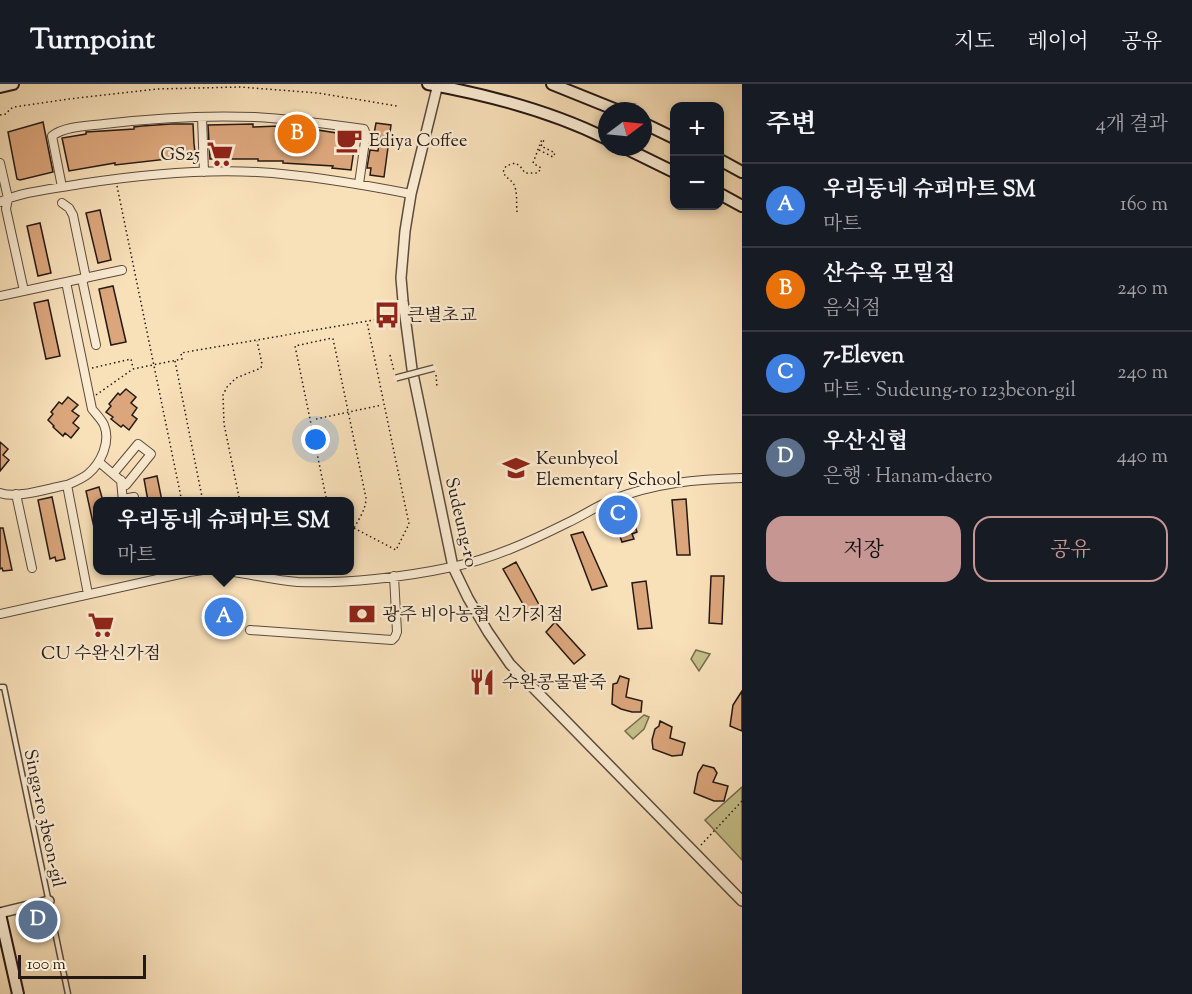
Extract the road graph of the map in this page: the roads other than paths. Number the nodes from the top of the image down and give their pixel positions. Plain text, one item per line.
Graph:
1 (13, 84) edge
2 (552, 84) edge
3 (434, 85) edge
4 (0, 87) edge
5 (598, 103) edge
6 (202, 117) junction
7 (652, 127) edge
8 (598, 134) edge
9 (670, 136) edge
10 (642, 156) edge
11 (724, 162) edge
12 (0, 163) edge
13 (670, 170) edge
14 (742, 171) edge
15 (204, 172) junction
16 (359, 184) junction
17 (62, 187) junction
18 (411, 194) junction
19 (724, 196) edge
20 (4, 200) edge
21 (62, 203) dead end
22 (742, 206) edge
23 (122, 270) dead end
24 (84, 278) junction
25 (66, 282) junction
26 (24, 291) junction
27 (0, 296) edge
28 (96, 345) dead end
29 (434, 369) road end
30 (396, 378) road end
31 (99, 462) junction
32 (113, 474) junction
33 (742, 478) edge
34 (121, 480) junction
35 (67, 485) junction
36 (1, 494) edge
37 (16, 495) junction
38 (123, 497) edge
39 (453, 567) junction
40 (32, 568) dead end
41 (175, 575) edge
42 (249, 575) edge
43 (394, 576) junction
44 (88, 594) junction
45 (0, 614) edge
46 (250, 630) dead end
47 (0, 687) edge
48 (49, 901) junction
49 (742, 901) edge
50 (0, 914) edge
51 (18, 994) edge
52 (68, 994) edge

1 - 4 main road
2 - 5 main road
3 - 8 main road
3 - 18 street, Sudeung-ro
6 - 15 street
6 - 16 street
6 - 17 street
7 - 9 main road
10 - 13 main road
11 - 14 main road
12 - 20 street
15 - 16 street
15 - 17 street
16 - 18 street
17 - 20 street
18 - 39 street, Sudeung-ro
19 - 22 main road
20 - 26 street
21 - 24 street
23 - 24 street
24 - 25 street
24 - 28 street
25 - 26 street
25 - 31 street
26 - 27 street
29 - 30 street, bridge
31 - 32 street
31 - 35 street
32 - 34 street
32 - 34 street
33 - 39 street
34 - 38 street
35 - 37 street
35 - 44 street
36 - 37 street
37 - 40 street
39 - 43 street
39 - 49 street, Sudeung-ro
41 - 44 street
42 - 43 street
43 - 46 street
44 - 45 street
47 - 48 lane, Singa-ro 3beon-gil
48 - 50 street
48 - 52 lane, Singa-ro 3beon-gil
50 - 51 main road

